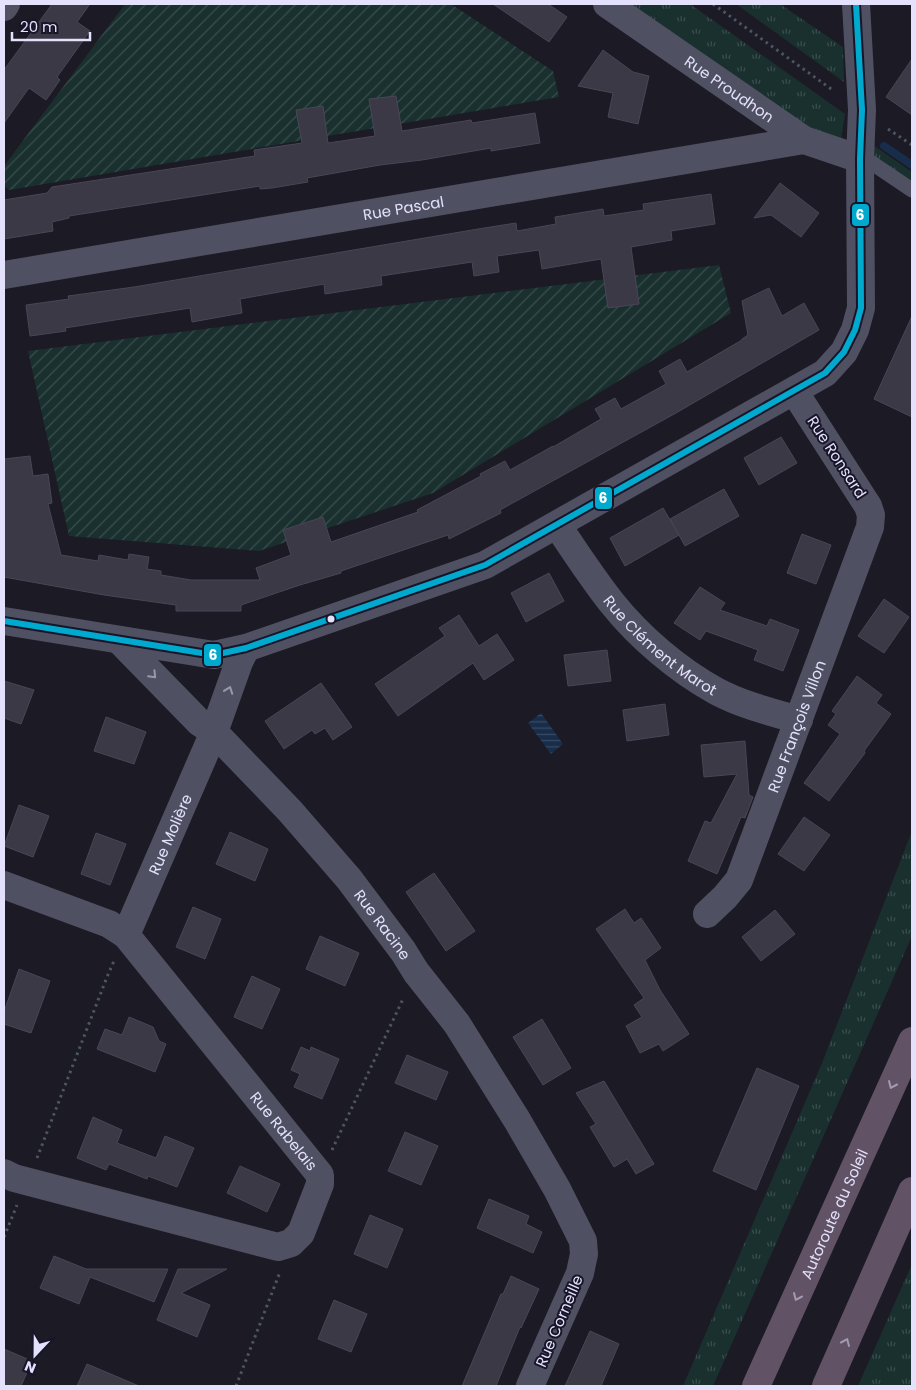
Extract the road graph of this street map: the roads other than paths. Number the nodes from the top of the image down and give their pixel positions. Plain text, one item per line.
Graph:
1 (6, 4) edge
2 (607, 4) edge
3 (856, 4) edge
4 (4, 7) edge
5 (804, 140) junction
6 (860, 157) junction
7 (912, 190) edge
8 (4, 275) edge
9 (794, 391) junction
10 (557, 525) junction
11 (870, 527) joint
12 (4, 621) edge
13 (119, 640) junction
14 (246, 648) junction
15 (799, 720) junction
16 (214, 732) junction
17 (4, 885) edge
18 (707, 914) dead end
19 (126, 935) junction
20 (912, 1041) edge
21 (16, 1177) edge
22 (912, 1191) edge
23 (584, 1254) joint
24 (530, 1386) edge
25 (756, 1386) edge
26 (826, 1386) edge

1 - 4 street
2 - 5 street, Rue Proudhon
3 - 6 street
5 - 6 street, Rue Proudhon
5 - 8 street, Rue Pascal
6 - 7 lane
6 - 9 street
9 - 10 street
9 - 11 street, Rue Ronsard
10 - 14 street
10 - 15 street, Rue Clément Marot
11 - 15 street, Rue François Villon
12 - 13 street
13 - 14 street
13 -> 16 street, Rue Racine
16 -> 14 street, Rue Molière
15 - 18 street, Rue François Villon
16 - 19 street, Rue Molière
16 - 23 street, Rue Racine
17 - 19 street
19 - 21 street, Rue Rabelais
20 -> 25 highway, Autoroute du Soleil
26 -> 22 highway
23 - 24 street, Rue Corneille

